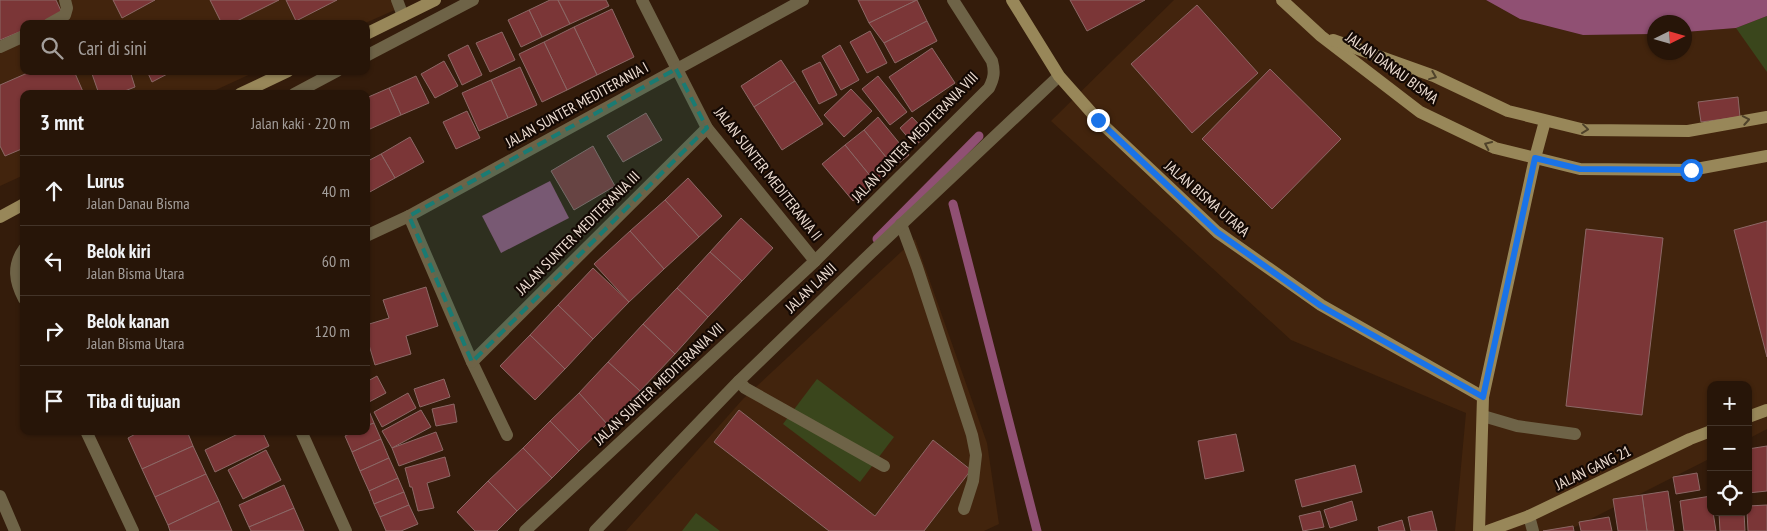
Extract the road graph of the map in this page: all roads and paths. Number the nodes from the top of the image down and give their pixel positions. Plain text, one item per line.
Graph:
1 (65, 0) edge
2 (397, 0) edge
3 (435, 0) edge
4 (472, 0) edge
5 (642, 0) edge
6 (803, 0) edge
7 (952, 0) edge
8 (1012, 0) edge
9 (1282, 0) edge
10 (403, 16) junction
11 (56, 20) edge
12 (370, 32) edge
13 (1321, 36) junction
14 (20, 38) edge
15 (0, 47) edge
16 (370, 54) edge
17 (676, 69) junction
18 (280, 75) edge
19 (329, 75) edge
20 (1059, 76) junction
21 (248, 90) edge
22 (301, 90) edge
23 (1767, 116) edge
24 (1545, 121) junction
25 (707, 128) junction
26 (1767, 156) edge
27 (1535, 158) junction
28 (20, 206) edge
29 (409, 216) junction
30 (0, 217) edge
31 (901, 224) junction
32 (370, 234) edge
33 (20, 257) edge
34 (815, 261) junction
35 (20, 288) edge
36 (472, 362) junction
37 (738, 381) junction
38 (1483, 397) junction
39 (1767, 410) edge
40 (1483, 416) junction
41 (1752, 416) edge
42 (1707, 433) edge
43 (1575, 434) dead end
44 (88, 435) edge
45 (303, 435) edge
46 (507, 435) dead end
47 (884, 466) dead end
48 (0, 496) edge
49 (964, 509) dead end
50 (1529, 516) junction
51 (16, 531) edge
52 (133, 531) edge
53 (346, 531) edge
54 (525, 531) edge
55 (595, 531) edge
56 (1478, 531) edge
57 (1488, 531) edge
58 (1533, 531) edge

1 - 11 street
2 - 10 street
3 - 10 street
4 - 16 street
5 - 17 street, JALAN SUNTER MEDITERANIA II
6 - 17 street, JALAN SUNTER MEDITERANIA I
7 - 34 street, JALAN SUNTER MEDITERANIA VIII
8 - 20 street, JALAN BISMA UTARA
9 - 13 street, JALAN DANAU BISMA
10 - 12 street
13 -> 24 street, JALAN DANAU BISMA
27 -> 13 street, JALAN DANAU BISMA
14 - 15 street
17 - 25 street, JALAN SUNTER MEDITERANIA II
17 - 29 street, JALAN SUNTER MEDITERANIA I
18 - 21 street
19 - 22 street
20 - 31 street, JALAN LANJI
20 - 38 street, JALAN BISMA UTARA
24 -> 23 street, JALAN DANAU BISMA
24 - 27 street
25 - 34 street, JALAN SUNTER MEDITERANIA II
25 - 36 street, JALAN SUNTER MEDITERANIA III
26 - 27 street, JALAN DANAU BISMA
27 - 38 street
28 - 30 street
29 - 32 street, JALAN SUNTER MEDITERANIA I
29 - 36 street
31 - 37 street, JALAN LANJI
31 - 49 street
33 - 35 street
34 - 54 street, JALAN SUNTER MEDITERANIA VII
36 - 46 street
37 - 47 street
37 - 55 street, JALAN LANJI
38 - 40 street
39 - 41 street
40 - 43 street
40 - 56 street
42 - 50 street, JALAN GANG 21
44 - 52 street
45 - 53 street
48 - 51 street
50 - 57 street, JALAN GANG 21
50 - 58 street

